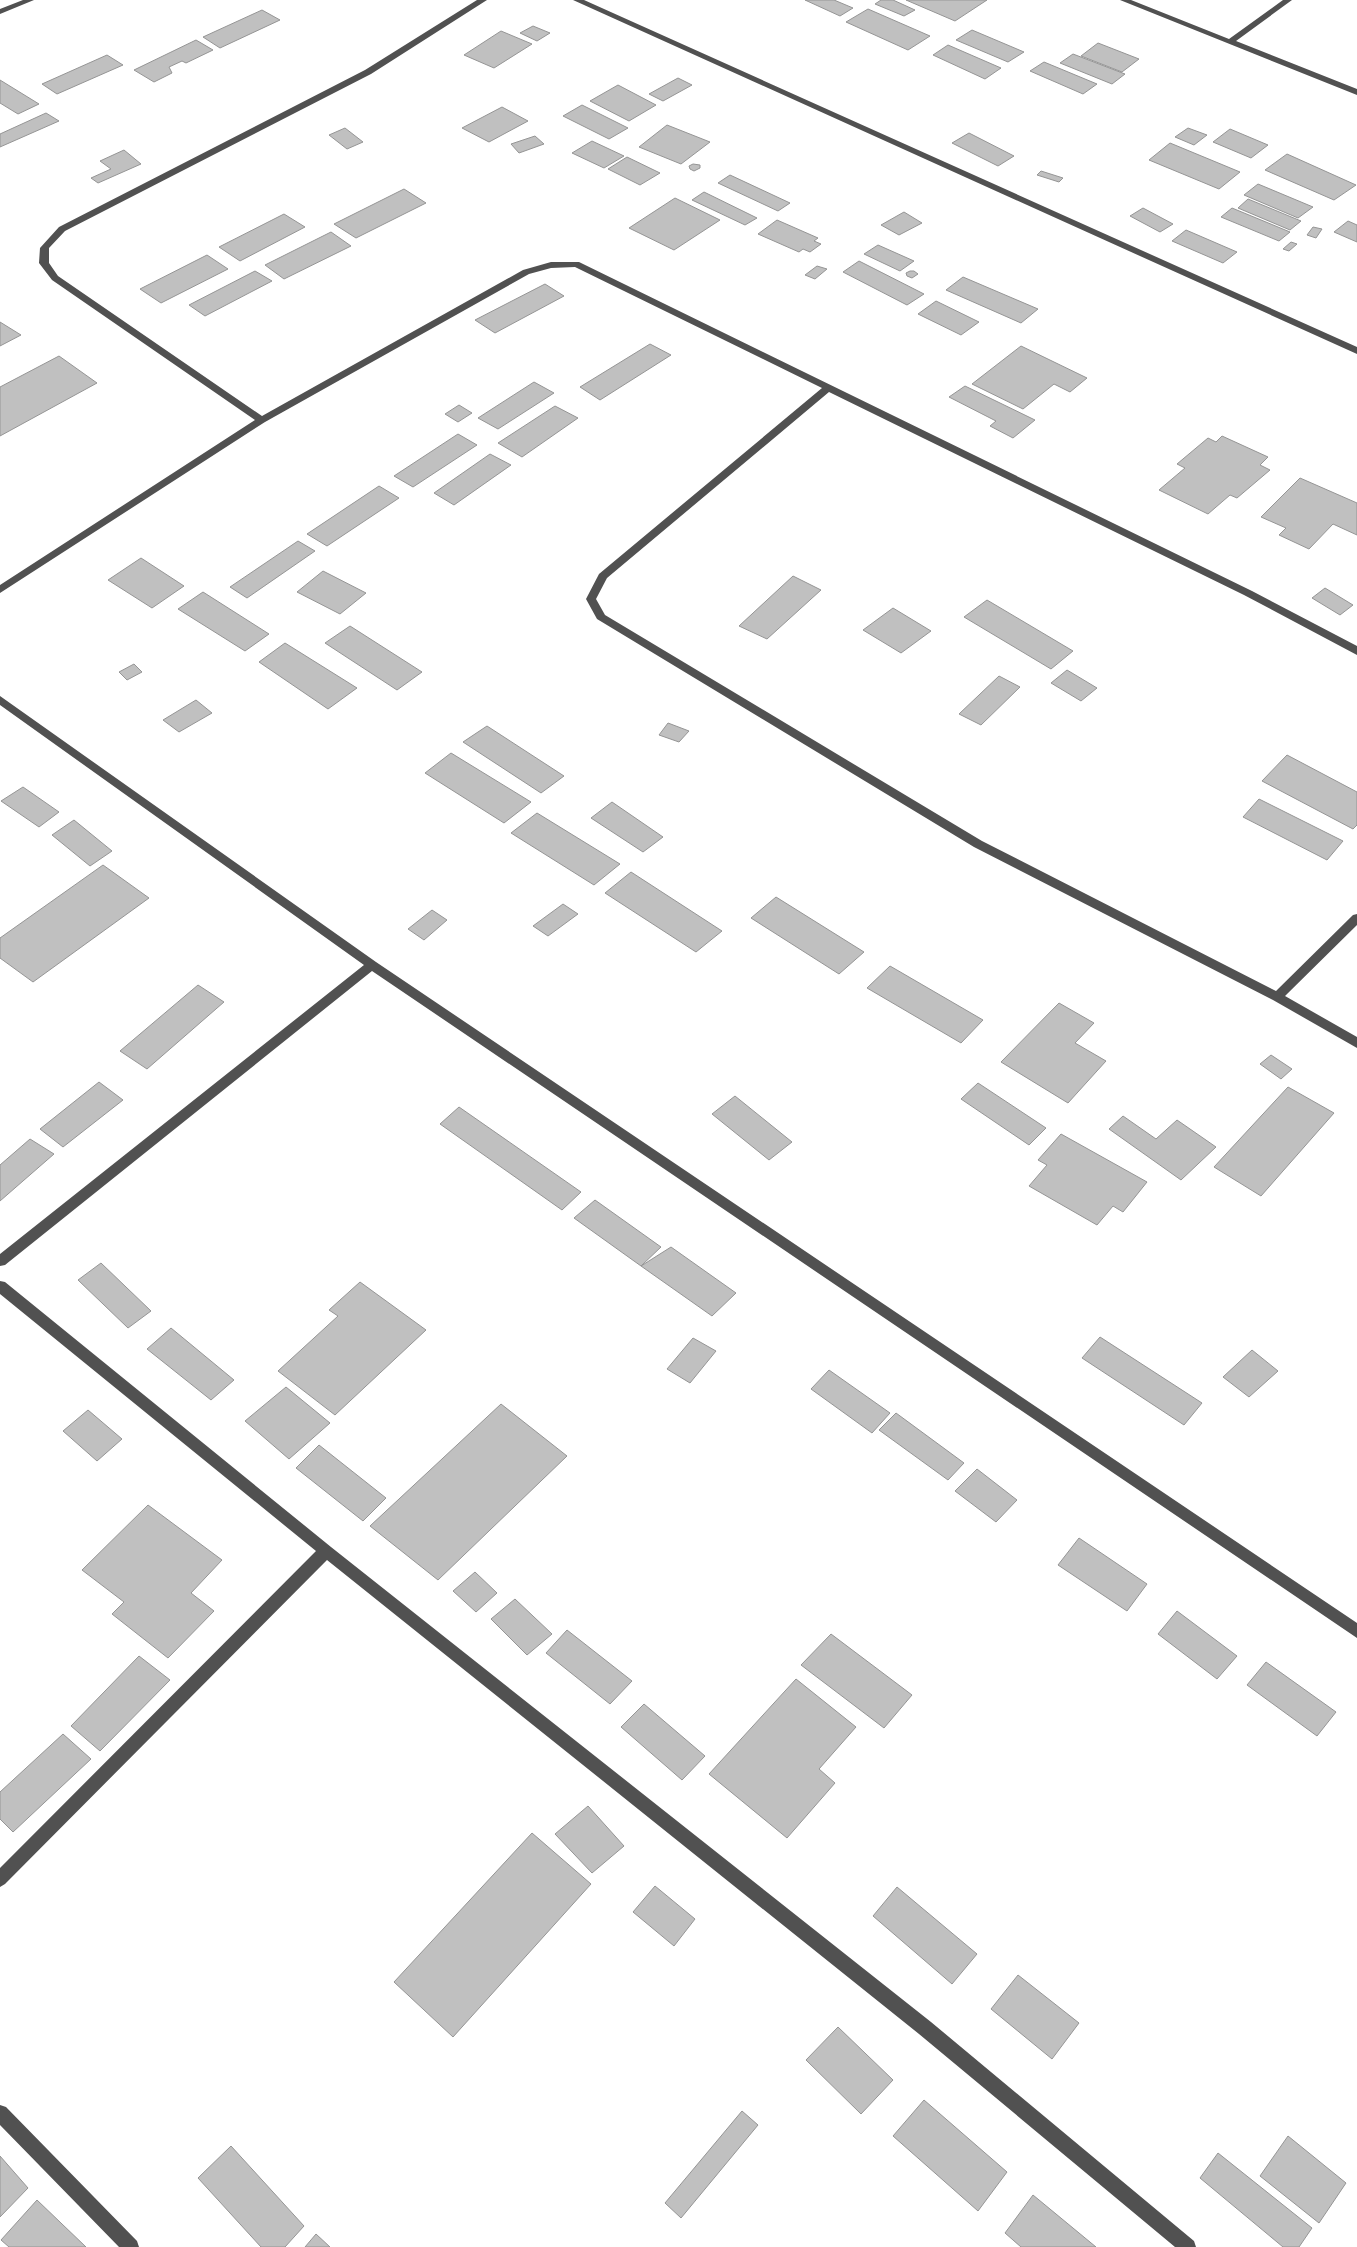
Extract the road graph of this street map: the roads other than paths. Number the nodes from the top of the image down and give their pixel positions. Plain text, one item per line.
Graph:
1 (30, 0) edge
2 (483, 0) edge
3 (577, 0) edge
4 (1124, 0) edge
5 (1288, 0) edge
6 (0, 12) edge
7 (1230, 42) junction
8 (1357, 92) edge
9 (1357, 351) edge
10 (828, 388) junction
11 (262, 420) junction
12 (0, 590) edge
13 (1357, 651) edge
14 (0, 700) edge
15 (1357, 918) edge
16 (372, 965) junction
17 (1277, 997) junction
18 (1357, 1043) edge
19 (0, 1261) edge
20 (0, 1286) edge
21 (326, 1551) junction
22 (1357, 1631) edge
23 (0, 1879) edge
24 (0, 2113) edge
25 (131, 2247) edge
26 (1188, 2247) edge

1 - 6 street
2 - 11 street
3 - 9 street
4 - 7 street
5 - 7 street
7 - 8 street
10 - 11 street
10 - 13 street
10 - 17 street
11 - 12 street
14 - 16 street
15 - 17 street
16 - 19 street
16 - 22 street
17 - 18 street
20 - 21 street
21 - 23 street
21 - 26 street
24 - 25 street

